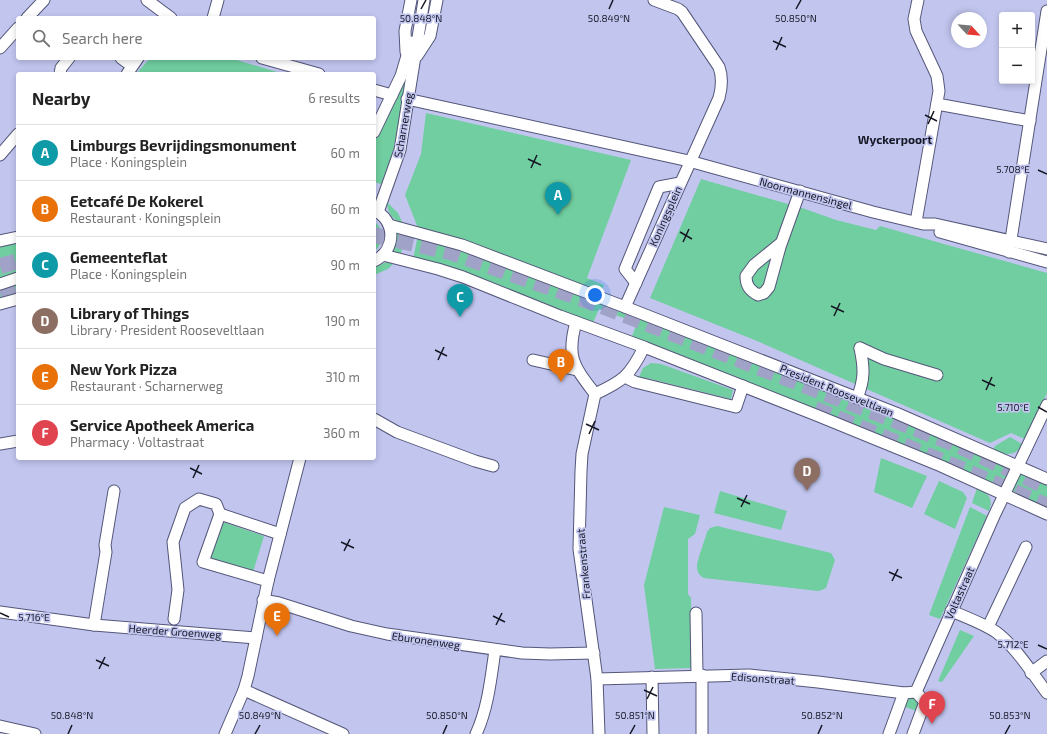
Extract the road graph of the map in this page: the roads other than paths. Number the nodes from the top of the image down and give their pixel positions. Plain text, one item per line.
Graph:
1 (44, 0) edge
2 (147, 0) edge
3 (218, 0) edge
4 (411, 0) edge
5 (423, 0) edge
6 (437, 0) edge
7 (654, 0) edge
8 (918, 0) edge
9 (1047, 11) edge
10 (29, 16) edge
11 (168, 16) edge
12 (214, 16) edge
13 (16, 30) edge
14 (0, 48) edge
15 (411, 59) junction
16 (67, 60) edge
17 (124, 60) edge
18 (269, 60) edge
19 (132, 66) edge
20 (60, 72) edge
21 (312, 72) edge
22 (376, 90) edge
23 (392, 94) junction
24 (407, 99) junction
25 (937, 104) junction
26 (1030, 121) junction
27 (376, 128) edge
28 (16, 136) edge
29 (0, 155) edge
30 (689, 161) junction
31 (680, 183) junction
32 (800, 191) junction
33 (376, 211) edge
34 (920, 223) junction
35 (390, 225) junction
36 (16, 237) edge
37 (0, 241) edge
38 (781, 243) dead end
39 (1010, 247) junction
40 (1047, 249) edge
41 (379, 258) edge
42 (1047, 262) edge
43 (16, 279) edge
44 (636, 283) junction
45 (0, 284) edge
46 (16, 300) edge
47 (0, 304) edge
48 (625, 307) junction
49 (576, 322) junction
50 (644, 347) junction
51 (533, 360) dead end
52 (577, 370) junction
53 (937, 374) dead end
54 (626, 377) junction
55 (743, 386) junction
56 (595, 394) junction
57 (857, 398) junction
58 (1047, 405) edge
59 (376, 420) edge
60 (16, 441) edge
61 (0, 444) edge
62 (301, 460) edge
63 (493, 466) dead end
64 (1017, 466) junction
65 (1047, 479) edge
66 (114, 490) dead end
67 (1004, 494) junction
68 (220, 514) junction
69 (1047, 514) edge
70 (280, 534) junction
71 (1026, 547) dead end
72 (268, 581) junction
73 (263, 600) junction
74 (951, 611) junction
75 (0, 612) edge
76 (696, 614) dead end
77 (174, 619) dead end
78 (94, 625) junction
79 (988, 628) junction
80 (256, 638) junction
81 (495, 650) junction
82 (594, 653) junction
83 (1047, 661) edge
84 (1031, 673) junction
85 (699, 676) junction
86 (652, 677) junction
87 (597, 679) junction
88 (244, 690) junction
89 (916, 692) junction
90 (904, 693) junction
91 (1047, 693) edge
92 (0, 726) edge
93 (34, 734) edge
94 (225, 734) edge
95 (343, 734) edge
96 (476, 734) edge
97 (599, 734) edge
98 (653, 734) edge
99 (702, 734) edge
100 (889, 734) edge
101 (913, 734) edge

1 - 10 street
2 - 11 street
3 - 12 street
4 - 15 street, Scharnerweg
5 - 15 street, Scharnerweg
6 - 15 street, Scharnerweg
7 - 30 street, Koningsplein
8 - 25 street
9 - 26 street
13 - 14 street
15 - 23 street, Scharnerweg
15 - 24 street, Scharnerweg
16 - 20 street
17 - 19 street
18 - 21 street
22 - 23 street
23 - 27 street, Scharnerweg
24 - 30 street
24 - 33 street, Scharnerweg
25 - 26 street
25 - 34 street
26 - 39 street
28 - 29 street
30 - 31 street, Koningsplein
30 - 32 street, Noormannensingel
31 - 44 street, Koningsplein
31 - 44 street
32 - 34 street, Noormannensingel
32 - 38 street
33 - 35 street
34 - 39 street, Noormannensingel
35 - 41 street
35 - 48 street
36 - 37 street
39 - 40 street, Noormannensingel
39 - 42 street, Noormannensingel
41 - 49 street
43 - 45 street
44 - 48 street, Koningsplein
46 - 47 street
48 - 57 street, President Rooseveltlaan
49 - 50 street
49 - 52 street
50 - 54 street
50 - 55 street
51 - 52 street
52 - 56 street
53 - 57 street
54 - 55 street
54 - 56 street
55 - 67 street
56 - 82 street, Frankenstraat
57 - 64 street, President Rooseveltlaan
58 - 64 street, Voltastraat
59 - 63 street
60 - 61 street
62 - 70 street
64 - 65 street, President Rooseveltlaan
64 - 67 street, Voltastraat
66 - 78 street
67 - 69 street
67 - 74 street, Voltastraat
68 - 70 street
68 - 72 street
68 - 77 street
70 - 72 street
71 - 79 street
72 - 73 street
73 - 80 street
73 - 81 street, Eburonenweg
74 - 79 street
74 - 89 street, Voltastraat
75 - 78 street, Heerder Groenweg
76 - 85 street
78 - 80 street, Heerder Groenweg
79 - 84 street
80 - 88 street
81 - 82 street, Eburonenweg
81 - 96 street
82 - 87 street, Frankenstraat
83 - 84 street
84 - 91 street
85 - 86 street, Edisonstraat
85 - 90 street, Edisonstraat
85 - 99 street
86 - 87 street, Edisonstraat
86 - 98 street
87 - 97 street, Frankenstraat
88 - 94 street
88 - 95 street
89 - 90 street, Edisonstraat
89 - 101 street
90 - 100 street
92 - 93 street

